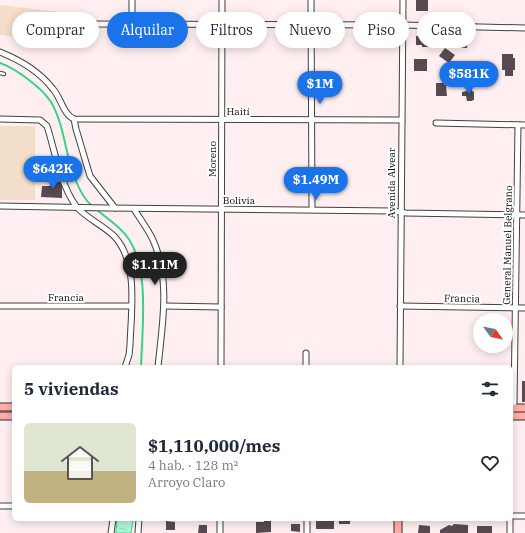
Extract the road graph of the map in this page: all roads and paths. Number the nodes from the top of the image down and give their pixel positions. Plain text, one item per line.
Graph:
1 (132, 0) edge
2 (222, 0) edge
3 (311, 0) edge
4 (402, 0) edge
5 (132, 12) edge
6 (222, 12) edge
7 (311, 12) edge
8 (402, 12) edge
9 (409, 25) edge
10 (525, 28) edge
11 (222, 48) edge
12 (311, 48) edge
13 (402, 48) edge
14 (0, 52) edge
15 (0, 119) edge
16 (74, 119) junction
17 (221, 120) junction
18 (311, 120) junction
19 (402, 120) junction
20 (436, 123) dead end
21 (518, 125) junction
22 (525, 125) edge
23 (0, 206) edge
24 (80, 207) junction
25 (115, 208) junction
26 (134, 209) junction
27 (221, 209) junction
28 (312, 209) junction
29 (401, 212) junction
30 (516, 215) junction
31 (525, 215) edge
32 (0, 306) edge
33 (131, 306) junction
34 (164, 306) junction
35 (400, 306) junction
36 (221, 307) junction
37 (515, 308) junction
38 (525, 308) edge
39 (306, 353) dead end
40 (125, 365) edge
41 (158, 365) edge
42 (221, 365) edge
43 (306, 365) edge
44 (400, 365) edge
45 (513, 406) edge
46 (0, 407) edge
47 (12, 407) edge
48 (525, 408) edge
49 (513, 411) edge
50 (513, 413) edge
51 (0, 416) edge
52 (12, 416) edge
53 (525, 416) edge
54 (0, 506) edge
55 (12, 506) edge
56 (525, 516) edge
57 (513, 518) edge
58 (113, 521) edge
59 (139, 521) edge
60 (220, 521) edge
61 (307, 521) edge
62 (398, 521) edge
63 (511, 521) edge
64 (111, 533) edge
65 (138, 533) edge
66 (220, 533) edge
67 (307, 533) edge
68 (398, 533) edge
69 (510, 533) edge

1 - 5 street
2 - 6 street, Moreno
3 - 7 street
4 - 8 street, Avenida Alvear
9 - 10 street
11 - 17 street, Moreno
12 - 18 street
13 - 19 street, Avenida Alvear
14 - 16 street
15 - 24 street
16 - 17 street, Haití
16 - 25 street
17 - 18 street, Haití
17 - 27 street, Moreno
18 - 19 street, Haití
18 - 28 street
19 - 29 street, Avenida Alvear
20 - 21 street
21 - 22 street
21 - 30 street, General Manuel Belgrano
23 - 24 street, Bolivia
24 - 25 street, Bolivia
24 - 33 street
25 - 26 street, Bolivia
26 - 27 street, Bolivia
26 - 34 street
27 - 28 street, Bolivia
27 - 36 street, Moreno
28 - 29 street, Bolivia
29 - 30 street, Bolivia
29 - 35 street, Avenida Alvear
30 - 31 street, Bolivia
30 - 37 street, General Manuel Belgrano
32 - 33 street, Francia
33 - 40 street
34 - 36 street
34 - 41 street
35 - 37 street, Francia
35 - 44 street, Avenida Alvear
36 - 42 street, Moreno
37 - 38 street, Francia
37 - 45 street, General Manuel Belgrano
39 - 43 street
46 - 47 main road
48 - 49 main road
50 - 53 main road
51 - 52 main road
54 - 55 street
56 - 57 street
58 - 64 street
59 - 65 street
60 - 66 street
61 - 67 street
62 - 68 main road
63 - 69 street

